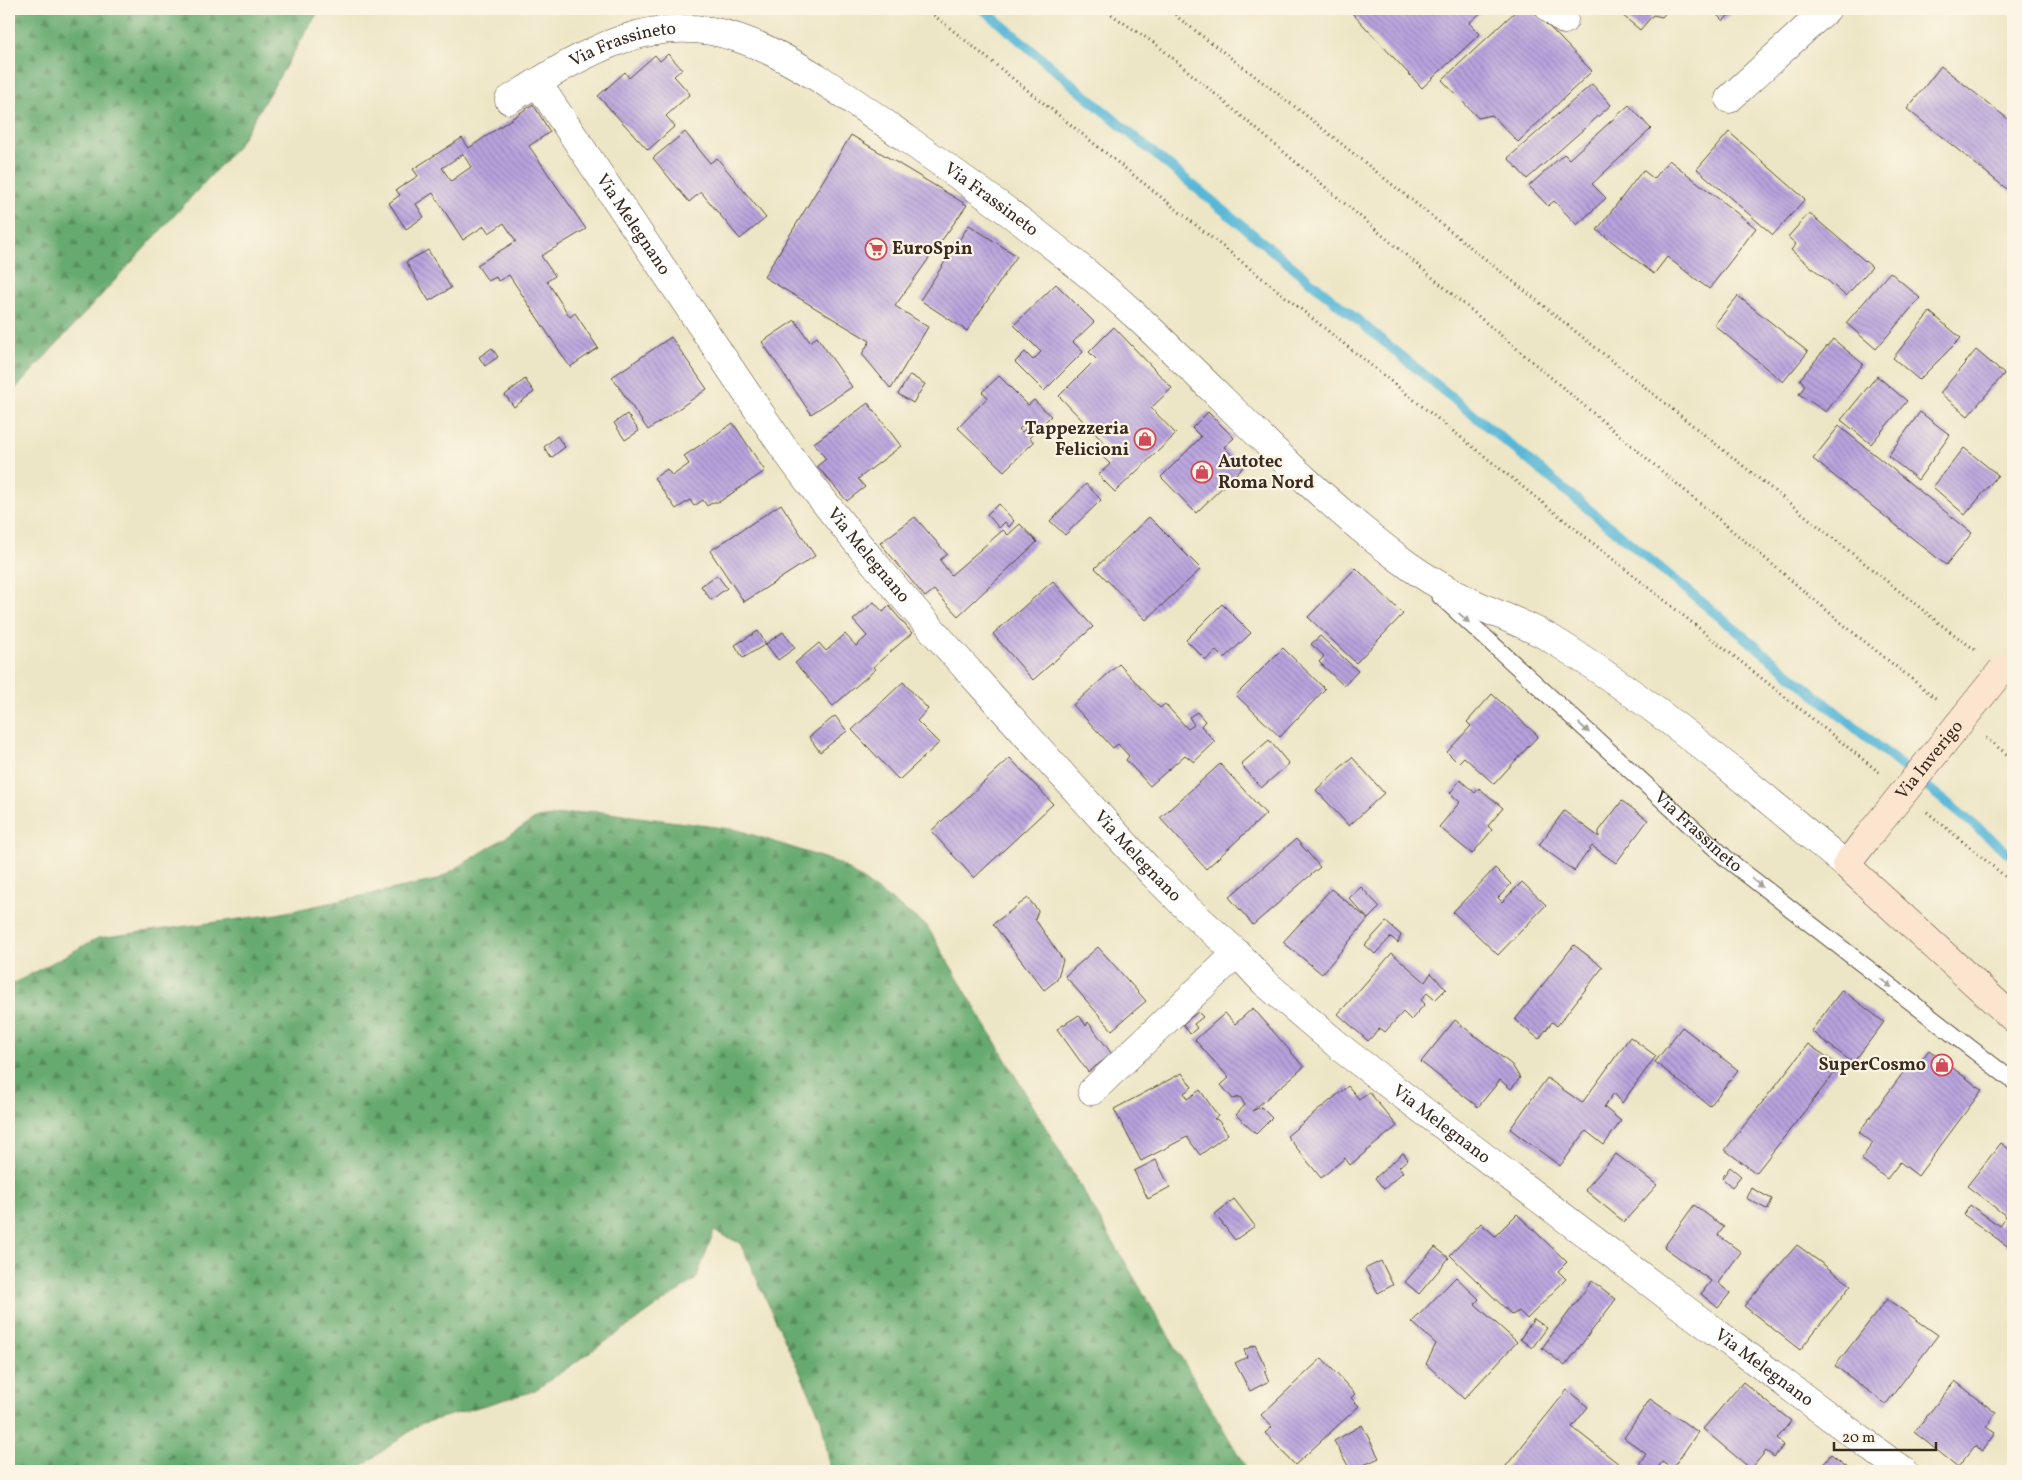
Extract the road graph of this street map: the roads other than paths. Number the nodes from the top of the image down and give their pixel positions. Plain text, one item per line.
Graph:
1 (1827, 9) edge
2 (538, 82) junction
3 (1729, 99) dead end
4 (509, 100) dead end
5 (1403, 562) junction
6 (2008, 663) edge
7 (1846, 865) junction
8 (1237, 954) junction
9 (2013, 1018) edge
10 (2013, 1081) edge
11 (1092, 1092) dead end
12 (1903, 1471) edge

1 - 3 street
2 - 4 street, Via Frassineto
2 - 5 street, Via Frassineto
2 - 8 street, Via Melegnano
5 - 7 street, Via Frassineto
5 -> 10 lane, Via Frassineto
6 - 7 street, Via Inverigo, bridge
7 - 9 street, Via Frassineto
8 - 11 street
8 - 12 street, Via Melegnano

